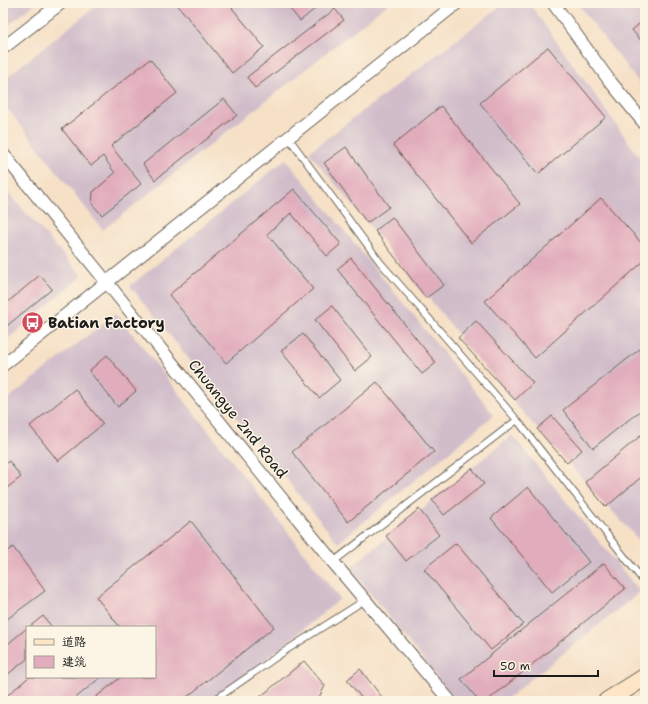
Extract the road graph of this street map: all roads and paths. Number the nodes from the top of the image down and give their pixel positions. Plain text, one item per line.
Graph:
1 (60, 3) edge
2 (457, 3) edge
3 (553, 3) edge
4 (3, 48) edge
5 (645, 124) edge
6 (288, 137) junction
7 (3, 154) edge
8 (107, 281) junction
9 (3, 365) edge
10 (517, 420) junction
11 (333, 562) junction
12 (645, 583) edge
13 (365, 600) junction
14 (645, 677) edge
15 (213, 701) edge
16 (450, 701) edge
17 (606, 701) edge

1 - 4 street
2 - 6 street
3 - 5 street
6 - 8 street
6 - 10 lane
7 - 8 street, Chuangye 2nd Road
8 - 9 street
8 - 11 street, Chuangye 2nd Road
10 - 11 lane
10 - 12 lane
11 - 13 street, Chuangye 2nd Road
13 - 15 lane
13 - 16 street, Chuangye 2nd Road
14 - 17 main road

